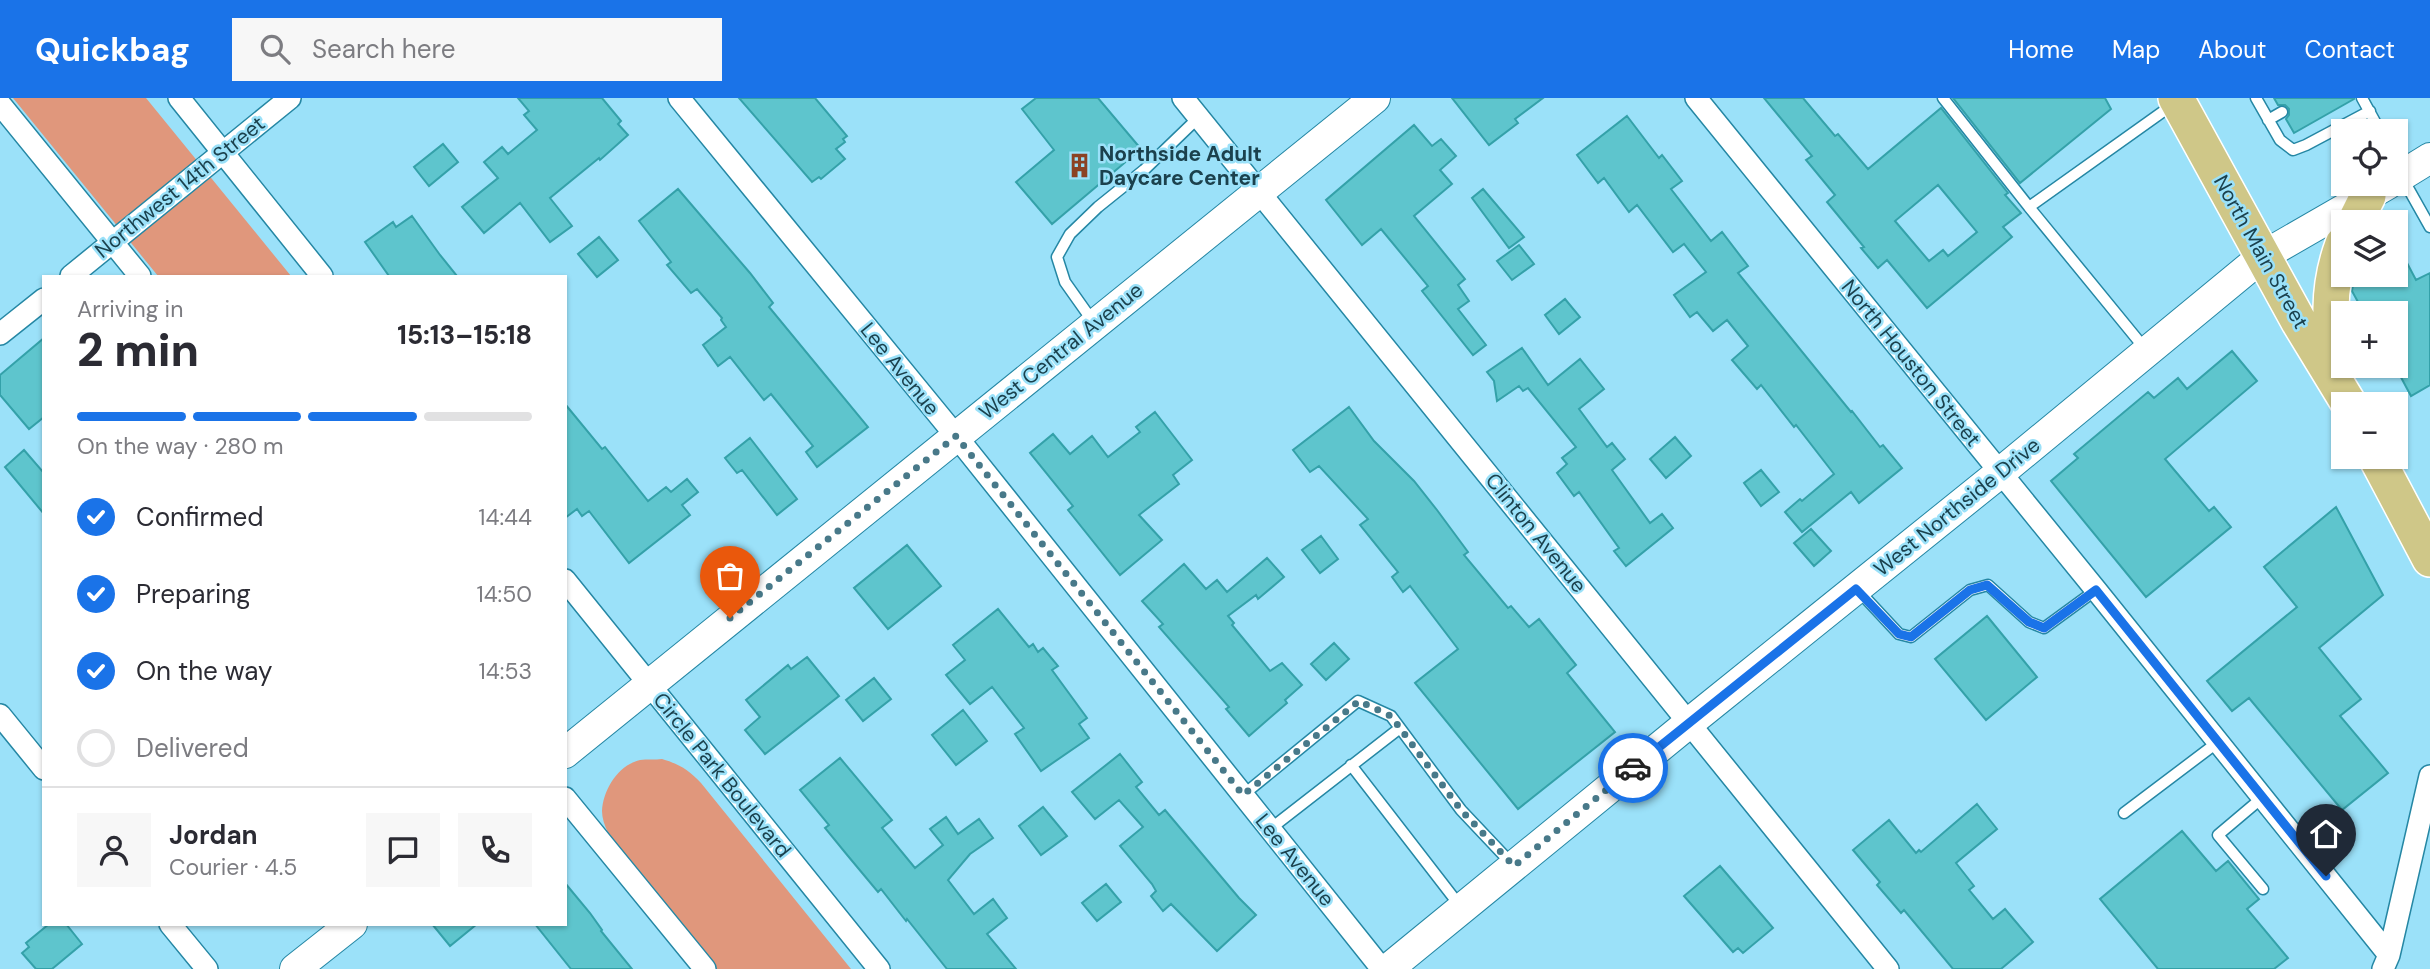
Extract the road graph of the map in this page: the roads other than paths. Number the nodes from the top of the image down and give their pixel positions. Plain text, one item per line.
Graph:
1 (179, 98) edge
2 (290, 98) edge
3 (679, 98) edge
4 (1183, 98) edge
5 (1375, 98) edge
6 (1696, 98) edge
7 (1943, 98) edge
8 (2256, 98) edge
9 (2362, 98) edge
10 (2177, 100) edge
11 (0, 104) edge
12 (2370, 111) junction
13 (2282, 112) dead end
14 (1199, 117) junction
15 (2374, 119) edge
16 (2268, 120) junction
17 (222, 152) junction
18 (2430, 158) edge
19 (2408, 172) edge
20 (1259, 191) junction
21 (2368, 196) edge
22 (2394, 196) edge
23 (2029, 207) junction
24 (2430, 227) edge
25 (113, 243) junction
26 (2263, 256) junction
27 (72, 275) edge
28 (139, 275) edge
29 (321, 275) edge
30 (2332, 287) edge
31 (42, 301) edge
32 (1094, 324) junction
33 (0, 334) edge
34 (2147, 351) junction
35 (2342, 392) edge
36 (2343, 392) edge
37 (956, 436) junction
38 (2382, 469) edge
39 (2001, 472) junction
40 (2430, 559) edge
41 (567, 583) edge
42 (1856, 589) junction
43 (2096, 590) junction
44 (648, 684) junction
45 (0, 715) edge
46 (1689, 723) junction
47 (1400, 727) junction
48 (2218, 741) junction
49 (567, 751) edge
50 (1352, 765) junction
51 (42, 767) edge
52 (2430, 776) edge
53 (1243, 795) junction
54 (2263, 797) junction
55 (567, 800) edge
56 (2124, 813) dead end
57 (1270, 829) junction
58 (1514, 866) junction
59 (2263, 889) dead end
60 (1462, 909) junction
61 (172, 926) edge
62 (349, 926) edge
63 (2386, 962) edge
64 (207, 969) edge
65 (295, 969) edge
66 (705, 969) edge
67 (879, 969) edge
68 (1382, 969) edge
69 (1388, 969) edge
70 (1888, 969) edge

1 - 17 street
2 - 17 street, Northwest 14th Street
3 - 37 street, Lee Avenue
4 - 14 street, Clinton Avenue
5 - 20 street, West Central Avenue
6 - 39 street, North Houston Street
7 - 23 lane
8 - 16 lane
9 - 12 lane
10 - 23 lane
10 - 26 main road, North Main Street
11 - 25 street
12 - 15 lane
12 - 16 lane
13 - 16 lane
14 - 20 street, Clinton Avenue
14 - 32 lane
17 - 25 street, Northwest 14th Street
17 - 29 street
18 - 19 street, West Northside Drive
20 - 32 street, West Central Avenue
20 - 46 street, Clinton Avenue
21 - 26 street, West Northside Drive
22 - 24 lane
23 - 34 lane
25 - 27 street, Northwest 14th Street
25 - 28 street
26 - 34 street, West Northside Drive
26 - 35 main road, North Main Street
30 - 36 main road
31 - 33 street
32 - 37 street, West Central Avenue
34 - 39 street, West Northside Drive
37 - 44 street, West Central Avenue
37 - 53 street, Lee Avenue
38 - 40 main road
39 - 42 street, West Northside Drive
39 - 43 street, North Houston Street
41 - 44 street, Circle Park Boulevard
42 - 43 lane
42 - 46 street, West Northside Drive
43 - 48 street, North Houston Street
44 - 49 street, West Central Avenue
44 - 67 street, Circle Park Boulevard
45 - 51 street
46 - 58 street, West Northside Drive
46 - 70 street, Clinton Avenue
47 - 50 lane
47 - 53 lane
47 - 58 lane
48 - 54 street, North Houston Street
48 - 56 lane
50 - 57 lane
50 - 60 lane
52 - 63 street
53 - 57 street, Lee Avenue
54 - 59 lane
54 - 63 street, North Houston Street
55 - 66 street
57 - 68 street, Lee Avenue
58 - 60 street, West Northside Drive
60 - 69 street, West Northside Drive
61 - 64 street
62 - 65 street

